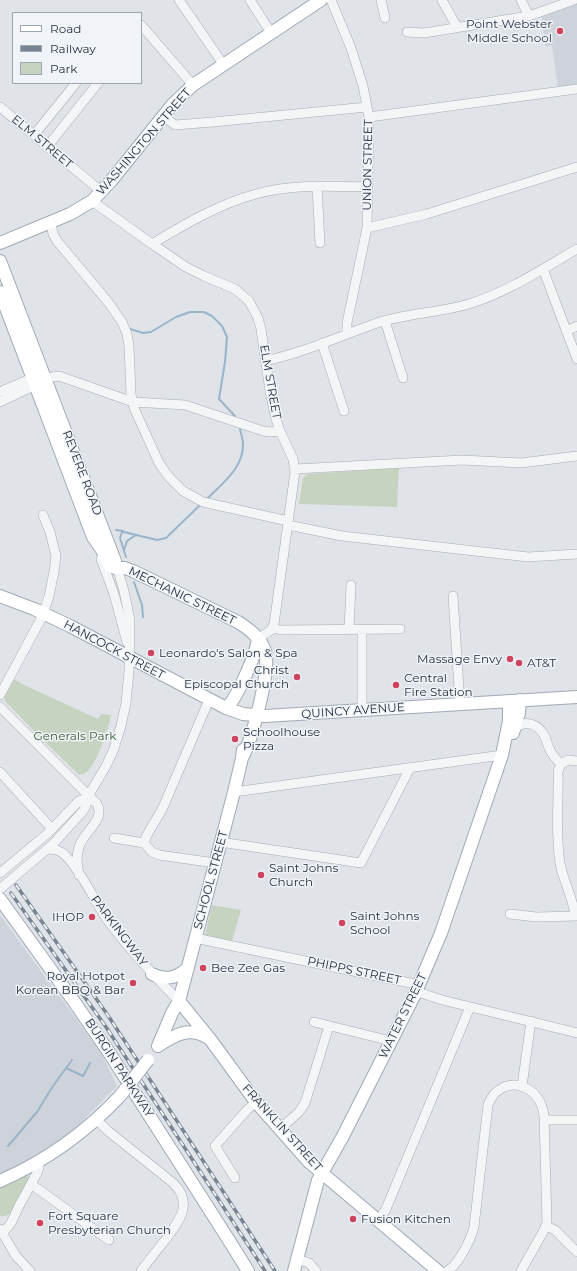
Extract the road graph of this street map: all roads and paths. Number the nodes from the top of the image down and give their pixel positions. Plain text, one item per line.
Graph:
1 (180, 0) edge
2 (250, 0) edge
3 (321, 0) edge
4 (331, 0) edge
5 (381, 0) edge
6 (442, 0) edge
7 (521, 0) edge
8 (574, 0) edge
9 (529, 16) junction
10 (385, 18) dead end
11 (142, 26) edge
12 (457, 27) junction
13 (407, 32) dead end
14 (271, 33) junction
15 (223, 64) junction
16 (75, 84) edge
17 (97, 84) edge
18 (193, 85) junction
19 (577, 89) edge
20 (0, 107) edge
21 (367, 107) junction
22 (164, 116) junction
23 (369, 117) junction
24 (34, 135) junction
25 (48, 147) junction
26 (577, 167) edge
27 (317, 186) junction
28 (368, 187) junction
29 (102, 192) junction
30 (92, 201) junction
31 (51, 222) junction
32 (367, 228) junction
33 (0, 243) edge
34 (320, 243) dead end
35 (152, 244) junction
36 (577, 249) edge
37 (0, 261) edge
38 (543, 269) junction
39 (0, 292) edge
40 (385, 321) junction
41 (577, 326) edge
42 (566, 331) junction
43 (347, 334) junction
44 (322, 343) junction
45 (577, 359) edge
46 (265, 360) junction
47 (45, 378) junction
48 (403, 378) dead end
49 (34, 382) junction
50 (0, 392) edge
51 (0, 402) edge
52 (133, 402) junction
53 (344, 411) dead end
54 (280, 431) junction
55 (577, 456) edge
56 (295, 469) junction
57 (43, 515) dead end
58 (288, 523) junction
59 (93, 537) junction
60 (577, 554) edge
61 (117, 568) junction
62 (351, 585) dead end
63 (0, 596) edge
64 (453, 596) dead end
65 (43, 613) junction
66 (273, 628) junction
67 (400, 629) dead end
68 (349, 630) junction
69 (362, 630) junction
70 (258, 639) junction
71 (130, 657) junction
72 (0, 696) edge
73 (577, 697) edge
74 (210, 700) junction
75 (515, 701) junction
76 (460, 704) junction
77 (0, 707) edge
78 (226, 708) junction
79 (362, 710) junction
80 (252, 716) junction
81 (514, 729) junction
82 (502, 755) junction
83 (577, 761) edge
84 (561, 764) junction
85 (410, 768) junction
86 (0, 772) edge
87 (234, 792) junction
88 (88, 796) junction
89 (52, 829) junction
90 (114, 838) dead end
91 (220, 842) junction
92 (144, 843) junction
93 (47, 849) junction
94 (215, 863) junction
95 (0, 873) edge
96 (79, 875) junction
97 (0, 889) edge
98 (0, 899) edge
99 (510, 914) dead end
100 (576, 916) edge
101 (195, 938) junction
102 (188, 968) junction
103 (152, 974) junction
104 (418, 988) junction
105 (179, 1001) junction
106 (470, 1006) junction
107 (530, 1021) junction
108 (314, 1022) dead end
109 (329, 1026) junction
110 (577, 1033) edge
111 (210, 1039) junction
112 (391, 1041) junction
113 (158, 1046) junction
114 (522, 1086) junction
115 (256, 1102) junction
116 (96, 1119) junction
117 (544, 1120) junction
118 (577, 1120) edge
119 (280, 1129) junction
120 (37, 1162) junction
121 (321, 1173) junction
122 (235, 1178) dead end
123 (0, 1181) edge
124 (31, 1184) junction
125 (378, 1221) junction
126 (546, 1226) junction
127 (2, 1231) edge
128 (109, 1240) dead end
129 (230, 1242) junction
130 (577, 1252) edge
131 (297, 1259) junction
132 (30, 1271) edge
133 (141, 1271) edge
134 (248, 1271) edge
135 (251, 1271) edge
136 (294, 1271) edge
137 (316, 1271) edge
138 (438, 1271) edge
139 (447, 1271) edge
140 (521, 1271) edge

1 - 15 street
2 - 14 street
3 - 14 main road, WASHINGTON STREET
4 - 21 street, UNION STREET
5 - 10 street
6 - 12 street
7 - 9 street
8 - 9 street
9 - 12 street
11 - 18 street
12 - 13 street
14 - 15 main road, WASHINGTON STREET
15 - 18 main road, WASHINGTON STREET
16 - 24 street
17 - 25 street
18 - 22 main road, WASHINGTON STREET
19 - 23 street
20 - 24 street, ELM STREET
21 - 22 street
21 - 23 street, UNION STREET
22 - 29 main road, WASHINGTON STREET
23 - 28 street, UNION STREET
24 - 25 street, ELM STREET
25 - 29 street, ELM STREET
26 - 32 street
27 - 28 street
27 - 34 street
27 - 35 street
28 - 32 street, UNION STREET
29 - 30 main road, WASHINGTON STREET
30 - 31 main road, WASHINGTON STREET
30 - 35 street, ELM STREET
31 - 33 main road, WASHINGTON STREET
31 - 52 street
32 - 43 street, UNION STREET
35 - 46 street, ELM STREET
36 - 38 street
37 - 47 main road, REVERE ROAD
38 - 40 street
38 - 42 street
39 - 49 main road, REVERE ROAD
40 - 43 street
40 - 48 street
41 - 42 street
42 - 45 street
43 - 44 street
44 - 46 street
44 - 53 street
46 - 54 street, ELM STREET
47 - 49 street
47 - 52 street
47 - 61 main road, REVERE ROAD
49 - 50 street
49 - 51 street
49 - 59 main road, REVERE ROAD
52 - 54 street
52 - 58 street
54 - 56 street, ELM STREET
55 - 56 street
56 - 58 street, ELM STREET
57 - 65 street
58 - 60 street
58 - 66 street, ELM STREET
59 - 61 main road, MECHANIC STREET
59 - 71 street, REVERE ROAD
61 - 70 main road, MECHANIC STREET
61 - 71 street
62 - 68 street
63 - 65 main road, HANCOCK STREET
64 - 76 street
65 - 71 main road, HANCOCK STREET
65 - 72 street
66 - 68 street
66 - 70 street
67 - 69 street
68 - 69 street
69 - 79 street
70 - 78 main road
70 - 80 main road
71 - 74 main road, HANCOCK STREET
71 - 88 street
73 - 75 main road, QUINCY AVENUE
74 - 78 main road, HANCOCK STREET
74 - 92 street
75 - 76 main road, QUINCY AVENUE
75 - 81 main road, WATER STREET
75 - 82 main road, WATER STREET
76 - 79 main road, QUINCY AVENUE
77 - 88 street
78 - 80 main road, HANCOCK STREET
79 - 80 main road, QUINCY AVENUE
80 - 87 main road, SCHOOL STREET
81 - 82 main road, WATER STREET
81 - 84 street
82 - 85 street
82 - 104 main road, WATER STREET
83 - 84 street
84 - 100 street
85 - 87 street
85 - 91 street
86 - 89 street
87 - 91 main road, SCHOOL STREET
88 - 89 street
88 - 93 street
88 - 96 street, PARKINGWAY
89 - 95 street
90 - 92 street
91 - 94 main road, SCHOOL STREET
92 - 94 street
93 - 96 street, PARKINGWAY
93 - 97 street
94 - 101 main road, SCHOOL STREET
96 - 103 street, PARKINGWAY
98 - 129 main road, BURGIN PARKWAY
99 - 100 street
101 - 102 main road, SCHOOL STREET
101 - 104 street, PHIPPS STREET
102 - 103 main road
102 - 105 main road, SCHOOL STREET
103 - 105 street, PARKINGWAY
104 - 106 street, PHIPPS STREET
104 - 112 main road, WATER STREET
105 - 111 main road, FRANKLIN STREET
105 - 113 main road, SCHOOL STREET
106 - 107 street, PHIPPS STREET
106 - 125 street
107 - 110 street, PHIPPS STREET
107 - 114 street
108 - 109 street
109 - 112 street
109 - 119 street
111 - 113 main road
111 - 115 main road, FRANKLIN STREET
112 - 121 main road, WATER STREET
113 - 116 main road, SCHOOL STREET, bridge
114 - 117 street
114 - 139 street
115 - 119 main road, FRANKLIN STREET
115 - 122 street
116 - 120 main road, SCHOOL STREET
116 - 133 street
117 - 118 street
117 - 126 street
119 - 121 main road, FRANKLIN STREET
120 - 123 main road, SCHOOL STREET
120 - 124 street
121 - 125 main road, FRANKLIN STREET
121 - 131 main road, WATER STREET
124 - 127 street
124 - 128 street
125 - 138 main road, FRANKLIN STREET
126 - 130 street
126 - 140 street
127 - 132 street
129 - 134 main road, BURGIN PARKWAY
129 - 135 main road, BURGIN PARKWAY
131 - 136 main road, WATER STREET
131 - 137 street

